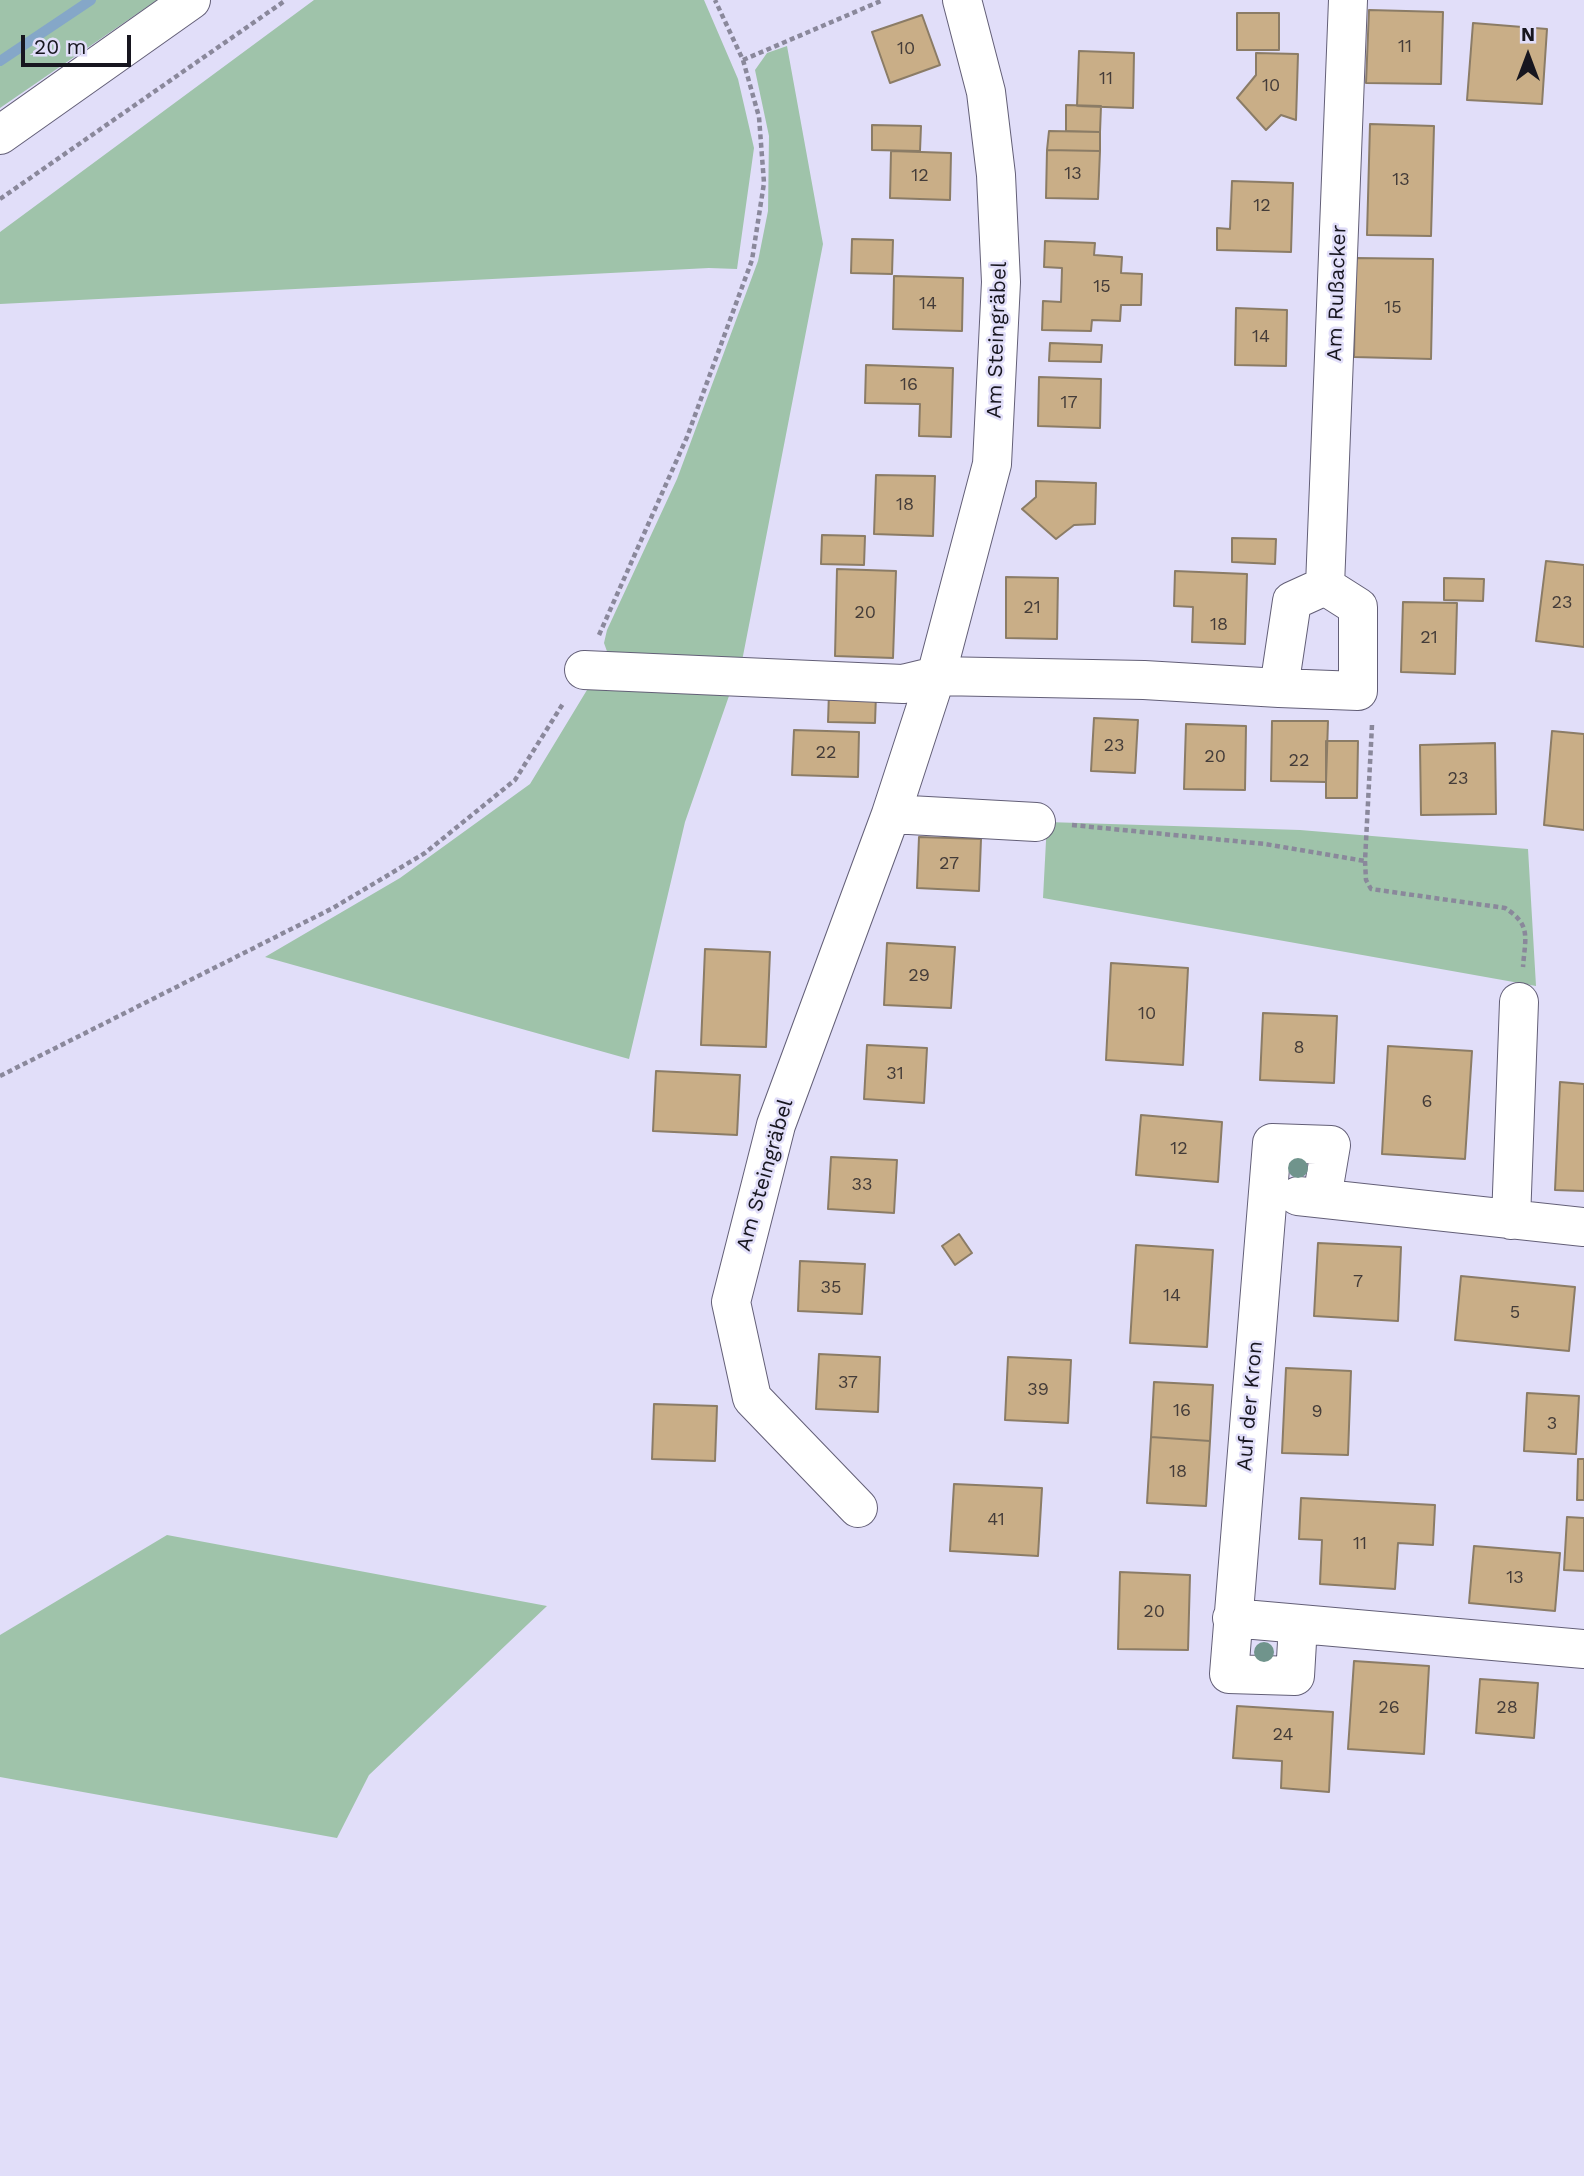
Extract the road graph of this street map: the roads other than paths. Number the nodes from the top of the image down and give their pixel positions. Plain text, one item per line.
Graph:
1 (191, 0) edge
2 (962, 0) edge
3 (1348, 0) edge
4 (0, 135) edge
5 (1325, 586) junction
6 (584, 670) road end
7 (936, 676) junction
8 (1279, 688) junction
9 (891, 814) junction
10 (1036, 822) road end
11 (1519, 1002) road end
12 (1268, 1193) junction
13 (1322, 1198) junction
14 (1511, 1220) junction
15 (1584, 1227) edge
16 (858, 1508) dead end
17 (1232, 1618) junction
18 (1298, 1625) junction
19 (1584, 1649) edge

1 - 4 street
2 - 7 street, Am Steingräbel
3 - 5 street, Am Rußacker
5 - 8 street
5 - 8 street
6 - 7 street
7 - 8 street
7 - 9 street, Am Steingräbel
9 - 10 street
9 - 16 street, Am Steingräbel
11 - 14 street
12 - 13 street
12 - 13 street, Auf der Kron
12 - 17 street, Auf der Kron
13 - 14 street
14 - 15 street
17 - 18 street
17 - 18 street, Auf der Kron
18 - 19 street

